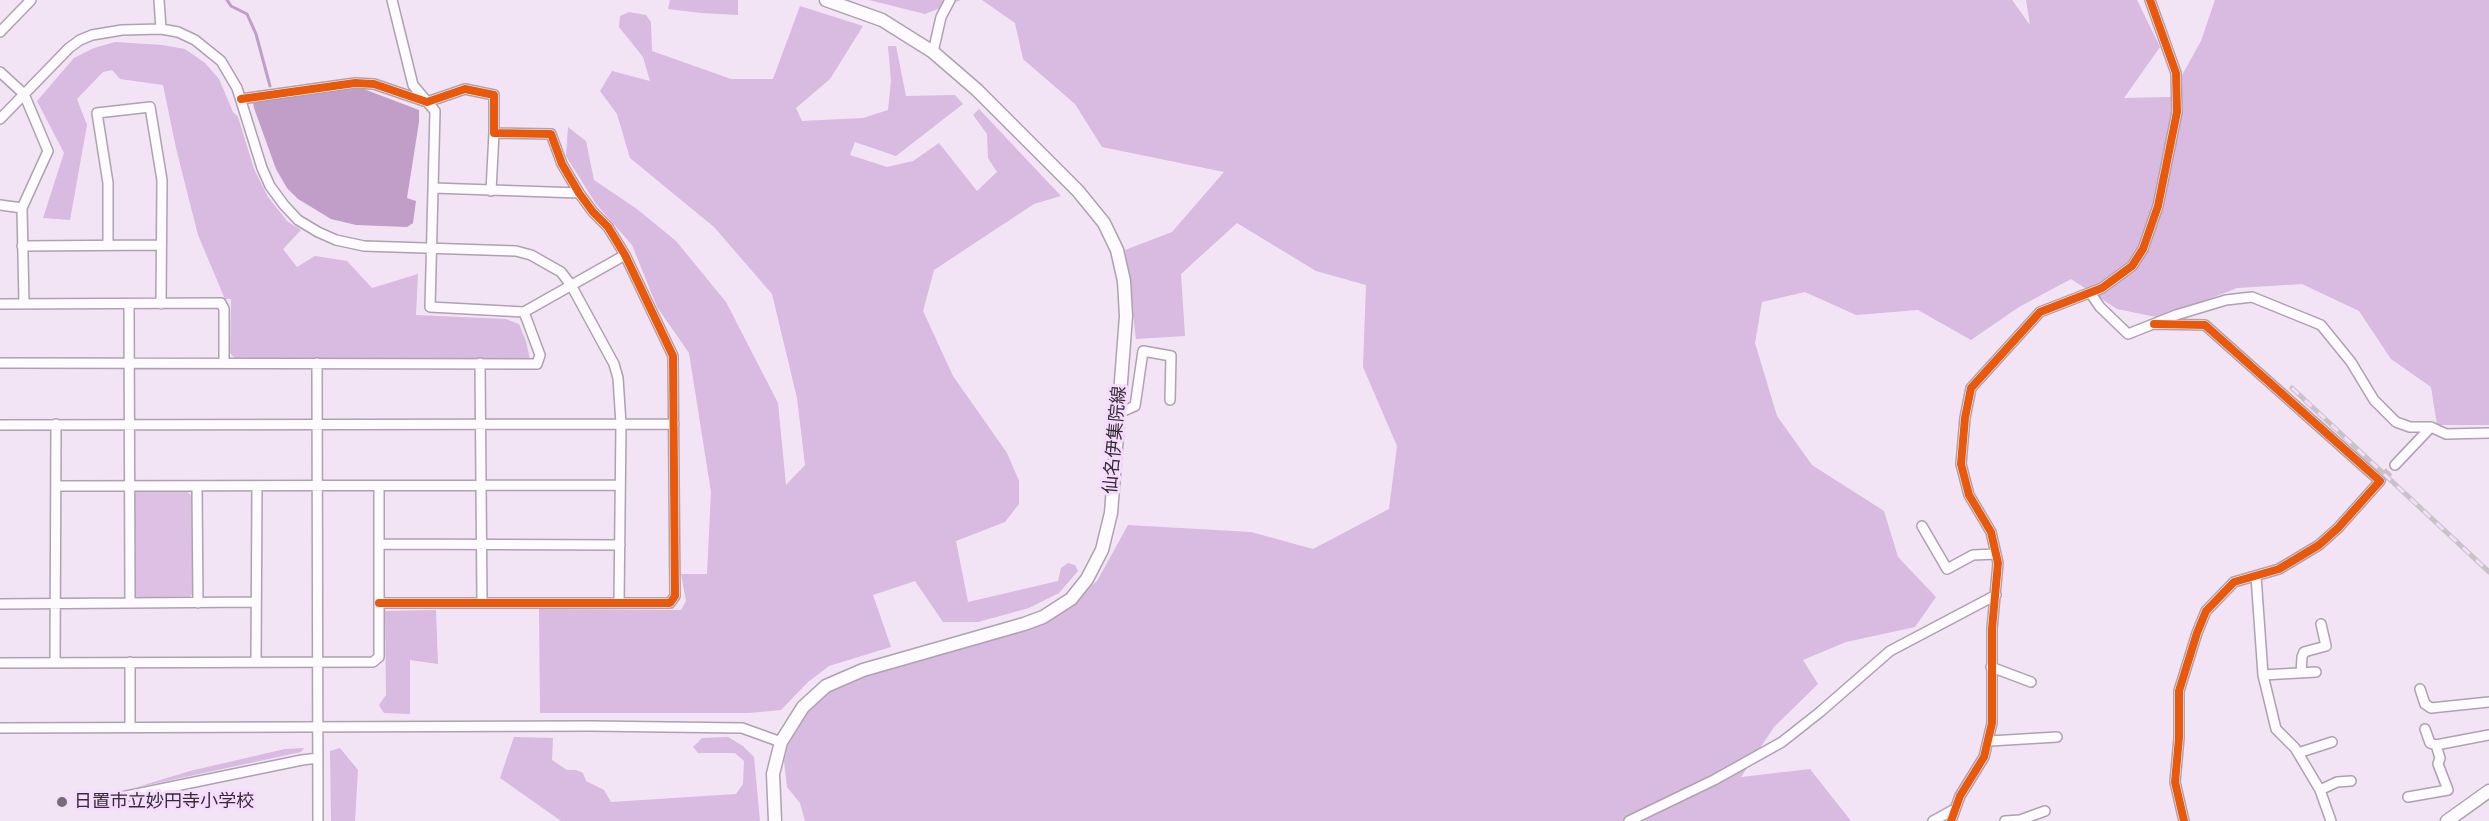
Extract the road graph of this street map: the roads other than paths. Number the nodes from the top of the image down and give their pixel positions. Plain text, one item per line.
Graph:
1 (31, 0) edge
2 (159, 0) edge
3 (392, 0) edge
4 (826, 0) edge
5 (950, 0) edge
6 (2150, 0) edge
7 (160, 29) junction
8 (0, 32) edge
9 (933, 52) junction
10 (0, 72) edge
11 (24, 94) junction
12 (241, 99) junction
13 (427, 102) junction
14 (0, 120) edge
15 (494, 133) junction
16 (433, 188) junction
17 (491, 191) junction
18 (579, 193) junction
19 (0, 205) edge
20 (22, 208) junction
21 (108, 245) junction
22 (160, 245) junction
23 (22, 246) junction
24 (431, 248) junction
25 (625, 255) junction
26 (571, 285) junction
27 (2091, 294) junction
28 (0, 304) edge
29 (24, 304) junction
30 (161, 304) junction
31 (129, 305) junction
32 (524, 312) junction
33 (2154, 324) junction
34 (0, 363) edge
35 (224, 363) junction
36 (317, 363) junction
37 (480, 363) junction
38 (129, 364) junction
39 (1170, 400) dead end
40 (1119, 413) junction
41 (481, 423) junction
42 (56, 424) junction
43 (129, 424) junction
44 (317, 424) junction
45 (621, 424) junction
46 (674, 424) junction
47 (0, 425) edge
48 (2431, 427) junction
49 (2489, 433) edge
50 (2395, 465) tunnel mouth
51 (317, 485) junction
52 (481, 485) junction
53 (620, 485) junction
54 (56, 486) junction
55 (129, 486) junction
56 (197, 486) junction
57 (256, 486) junction
58 (379, 486) junction
59 (1922, 526) dead end
60 (379, 544) junction
61 (482, 544) junction
62 (620, 545) junction
63 (1996, 554) junction
64 (2256, 576) junction
65 (1996, 595) junction
66 (256, 602) junction
67 (130, 603) junction
68 (198, 603) junction
69 (379, 603) junction
70 (482, 603) junction
71 (620, 603) junction
72 (0, 604) edge
73 (56, 604) junction
74 (2320, 624) dead end
75 (55, 662) junction
76 (130, 662) junction
77 (255, 662) junction
78 (317, 662) junction
79 (0, 663) edge
80 (1991, 667) junction
81 (2316, 672) dead end
82 (2301, 673) junction
83 (2263, 675) junction
84 (2031, 682) dead end
85 (2420, 689) dead end
86 (2489, 702) edge
87 (130, 727) junction
88 (0, 728) edge
89 (318, 729) junction
90 (2426, 729) dead end
91 (2489, 735) edge
92 (2057, 737) dead end
93 (1989, 741) junction
94 (781, 742) junction
95 (2332, 742) dead end
96 (2436, 745) junction
97 (2298, 753) junction
98 (318, 759) junction
99 (2351, 781) dead end
100 (2320, 790) junction
101 (2489, 791) edge
102 (2408, 796) dead end
103 (117, 798) dead end
104 (1953, 810) junction
105 (2044, 811) dead end
106 (318, 821) edge
107 (775, 821) edge
108 (1629, 821) edge
109 (1933, 821) edge
110 (1951, 821) edge
111 (2004, 821) edge
112 (2184, 821) edge
113 (2331, 821) edge
114 (2447, 821) edge

1 - 8 street
2 - 7 street
3 - 13 street
4 - 9 main road, 仙名伊集院線
5 - 9 street
6 - 27 street
7 - 11 street
7 - 12 street
9 - 40 main road, 仙名伊集院線
10 - 11 street
11 - 14 street
11 - 20 street
12 - 13 street
12 - 24 street
13 - 15 street
13 - 16 street
15 - 17 street
15 - 18 street
16 - 17 street
16 - 24 street
17 - 18 street
18 - 25 street
19 - 20 street
20 - 23 street
21 - 22 street
21 - 22 street
21 - 23 street
22 - 30 street
23 - 29 street
24 - 26 street
24 - 32 street
25 - 26 street
25 - 46 street
26 - 32 street
26 - 45 street
27 - 33 street
27 - 63 street
28 - 29 street
29 - 31 street
30 - 31 street
30 - 35 street
31 - 38 street
32 - 37 street
33 - 48 street
33 - 64 street
34 - 38 street
35 - 36 street
35 - 38 street
36 - 37 street
36 - 44 street
37 - 41 street
38 - 43 street
39 - 40 street
40 - 94 main road, 仙名伊集院線
41 - 44 street
41 - 45 street
41 - 52 street
42 - 43 street
42 - 47 street
42 - 54 street
43 - 44 street
43 - 55 street
44 - 51 street
45 - 46 street
45 - 53 street
46 - 71 street
48 - 49 street
48 - 50 street
51 - 57 street
51 - 58 street
51 - 78 street
52 - 53 street
52 - 58 street
52 - 61 street
53 - 62 street
54 - 55 street
54 - 73 street
55 - 56 street
55 - 67 street
56 - 57 street
56 - 68 street
57 - 66 street
58 - 60 street
59 - 63 street
60 - 61 street
60 - 69 street
61 - 62 street
61 - 70 street
62 - 71 street
63 - 65 street
64 - 83 street
64 - 112 street
65 - 80 street
65 - 108 street
66 - 68 street
66 - 77 street
67 - 68 street
67 - 73 street
69 - 70 street
69 - 78 street
70 - 71 street
72 - 73 street
73 - 75 street
74 - 82 street
75 - 76 street
75 - 79 street
76 - 77 street
76 - 87 street
77 - 78 street
78 - 89 street
80 - 84 street
80 - 93 street
81 - 82 street
82 - 83 street
83 - 97 street
85 - 86 street
87 - 88 street
87 - 89 street
89 - 94 street
89 - 98 street
90 - 96 street
91 - 96 street
92 - 93 street
93 - 104 street
94 - 107 main road, 仙名伊集院線
95 - 97 street
96 - 102 street
97 - 100 street
98 - 103 street
98 - 106 street
99 - 100 street
100 - 113 street
101 - 114 main road
104 - 109 street
104 - 110 street
105 - 111 street

